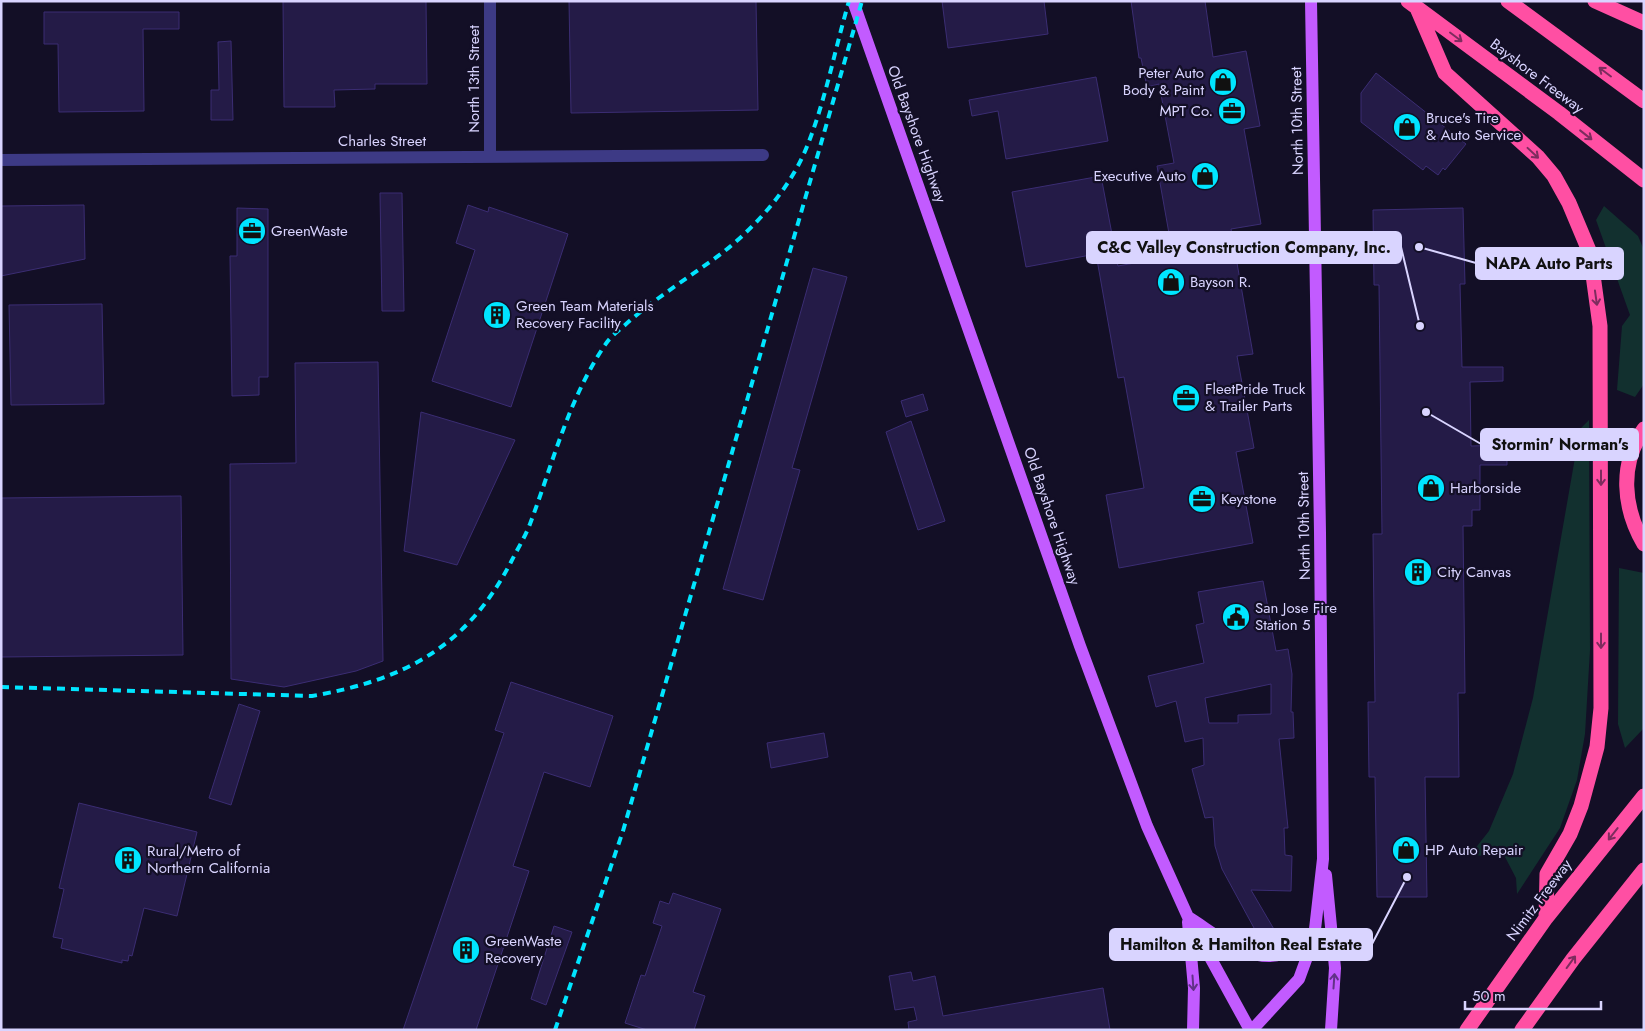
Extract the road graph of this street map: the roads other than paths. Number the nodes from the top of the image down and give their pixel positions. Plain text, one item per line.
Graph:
1 (490, 1) edge
2 (853, 1) edge
3 (1311, 1) edge
4 (1508, 1) edge
5 (1595, 1) edge
6 (1413, 5) edge
7 (1644, 23) edge
8 (1644, 101) edge
9 (763, 155) dead end
10 (490, 157) junction
11 (1, 160) edge
12 (1644, 180) edge
13 (1644, 429) edge
14 (1644, 544) edge
15 (1644, 796) edge
16 (1323, 859) junction
17 (1644, 870) edge
18 (1188, 917) junction
19 (1546, 918) junction
20 (1314, 938) junction
21 (1193, 1030) edge
22 (1251, 1030) edge
23 (1331, 1030) edge
24 (1467, 1030) edge
25 (1522, 1030) edge

1 - 10 street, North 13th Street
2 - 18 main road, Old Bayshore Highway
3 - 16 main road, North 10th Street
8 -> 4 highway
5 - 7 highway
6 -> 12 highway, Bayshore Freeway
6 -> 19 highway
9 - 10 street, Charles Street
10 - 11 street, Charles Street
13 - 14 highway
15 -> 19 highway, Nimitz Freeway
16 - 20 main road, North 10th Street
23 -> 16 main road
25 -> 17 highway
18 - 20 main road
18 -> 21 main road
18 - 22 main road, Old Bayshore Highway
19 - 24 highway, Nimitz Freeway
20 - 22 main road, North 10th Street

